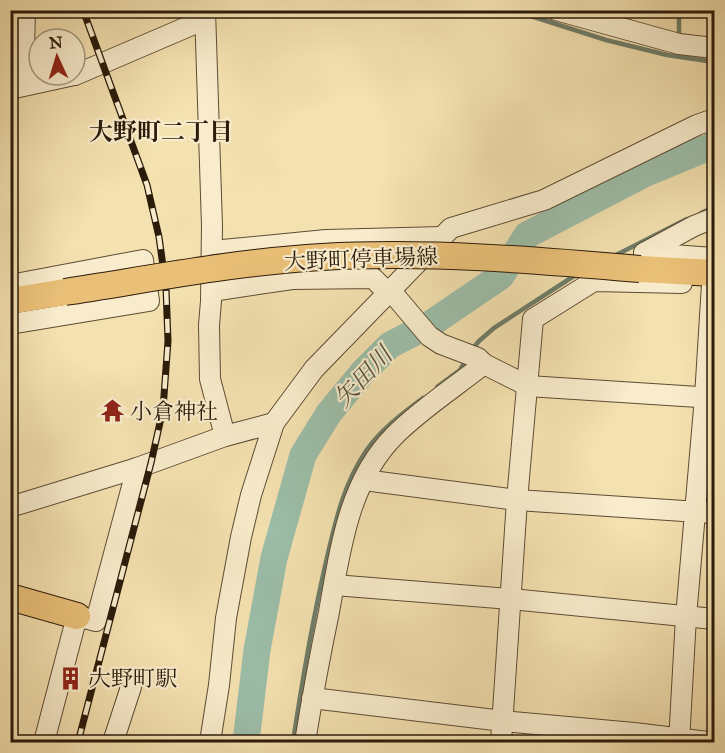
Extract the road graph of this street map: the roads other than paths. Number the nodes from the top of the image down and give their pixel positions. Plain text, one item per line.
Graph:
1 (25, 10) edge
2 (556, 10) edge
3 (204, 17) edge
4 (714, 48) edge
5 (87, 69) edge
6 (18, 87) edge
7 (714, 119) edge
8 (714, 218) edge
9 (442, 237) junction
10 (212, 251) junction
11 (714, 258) edge
12 (714, 280) edge
13 (10, 285) edge
14 (212, 291) junction
15 (392, 294) junction
16 (10, 301) edge
17 (10, 324) edge
18 (484, 364) junction
19 (528, 386) junction
20 (710, 398) edge
21 (274, 423) junction
22 (225, 436) junction
23 (137, 468) junction
24 (364, 480) junction
25 (517, 500) junction
26 (10, 507) edge
27 (705, 512) edge
28 (334, 585) junction
29 (10, 597) edge
30 (511, 599) junction
31 (77, 616) junction
32 (686, 617) junction
33 (714, 619) edge
34 (131, 687) dead end
35 (312, 698) junction
36 (503, 721) junction
37 (680, 741) edge
38 (44, 742) edge
39 (113, 742) edge
40 (210, 742) edge
41 (305, 742) edge
42 (501, 742) edge
43 (708, 742) edge

1 - 6 street
2 - 4 street
3 - 5 street
3 - 10 street
7 - 9 street
8 - 11 street
9 - 10 street
9 - 15 street
10 - 14 street
12 - 16 main road, 大野町停車場線, bridge
12 - 19 street
12 - 20 street
13 - 17 street
14 - 15 street
14 - 22 street
15 - 18 street
15 - 21 street
18 - 19 street
18 - 24 street
19 - 20 street
19 - 25 street
20 - 27 street
21 - 22 street
21 - 40 street
22 - 23 street
23 - 26 street
23 - 31 street
24 - 25 street
24 - 28 street
25 - 27 street
25 - 30 street
27 - 32 street
28 - 30 street
28 - 35 street
29 - 31 main road
30 - 32 street
30 - 36 street
31 - 38 street
32 - 33 street
32 - 37 street
34 - 39 street
35 - 36 street
35 - 41 street
36 - 37 street
36 - 42 street
37 - 43 street

